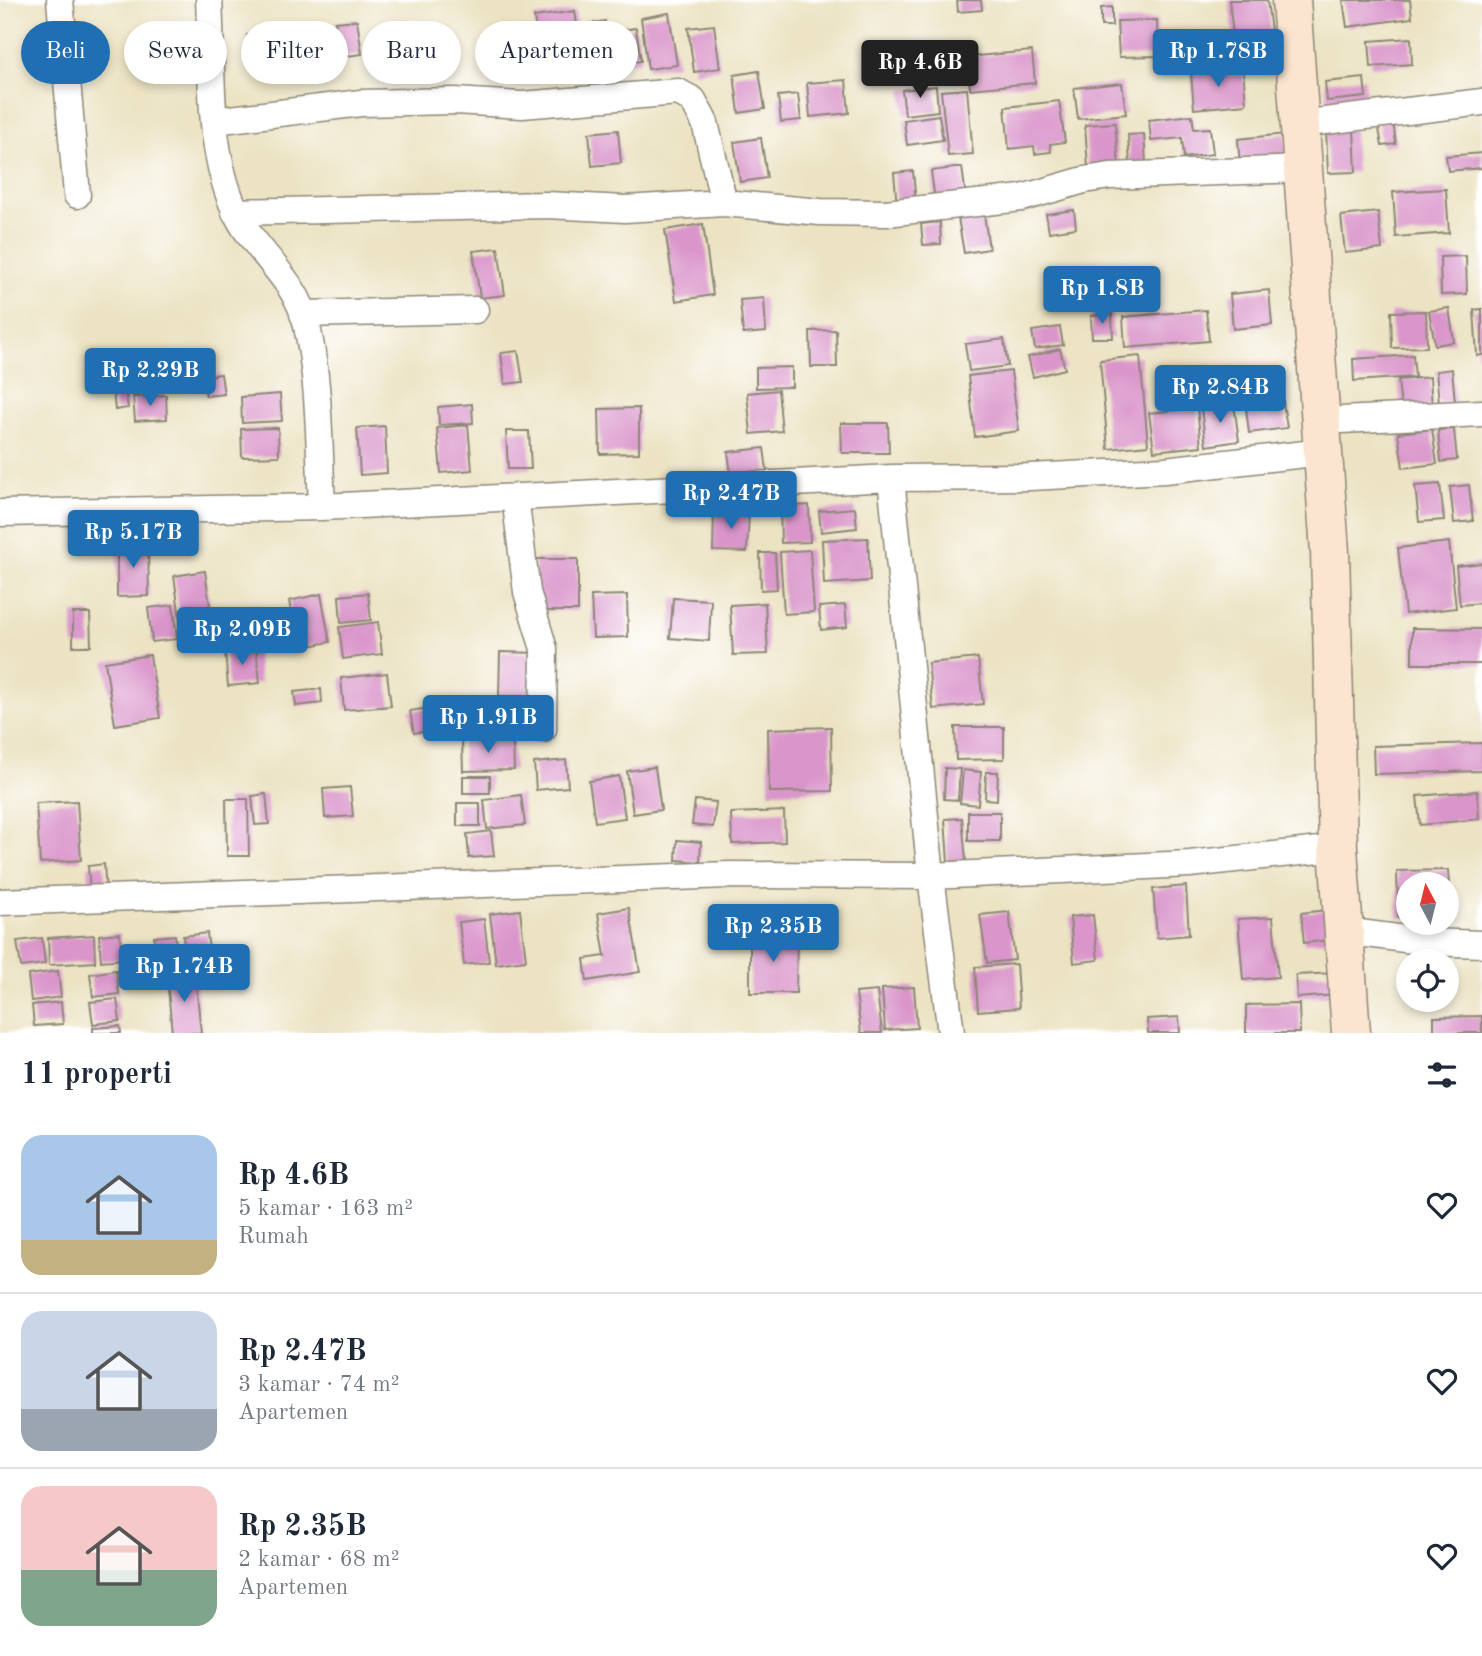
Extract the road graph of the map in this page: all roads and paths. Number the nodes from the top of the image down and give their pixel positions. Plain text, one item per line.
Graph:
1 (60, 0) edge
2 (209, 0) edge
3 (1291, 0) edge
4 (1482, 102) edge
5 (214, 121) junction
6 (1300, 124) junction
7 (1302, 169) junction
8 (77, 195) dead end
9 (724, 203) junction
10 (235, 212) junction
11 (475, 310) dead end
12 (303, 314) junction
13 (1482, 413) edge
14 (1322, 436) junction
15 (891, 478) junction
16 (515, 497) junction
17 (322, 507) junction
18 (0, 513) edge
19 (543, 729) dead end
20 (1338, 848) junction
21 (931, 876) junction
22 (0, 902) edge
23 (1344, 931) junction
24 (1482, 944) edge
25 (951, 1033) edge
26 (1352, 1033) edge

1 - 8 street
2 - 5 street
3 - 6 main road
4 - 6 street
5 - 9 street
5 - 10 street
6 - 7 main road
7 - 9 street
7 - 14 main road
9 - 10 street
10 - 12 street
11 - 12 street
12 - 17 street
13 - 14 street
14 - 15 street
14 - 20 main road
15 - 16 street
15 - 21 street
16 - 17 street
16 - 19 street
17 - 18 street
20 - 21 street
20 - 23 main road
21 - 22 street
21 - 25 street
23 - 24 street
23 - 26 main road

